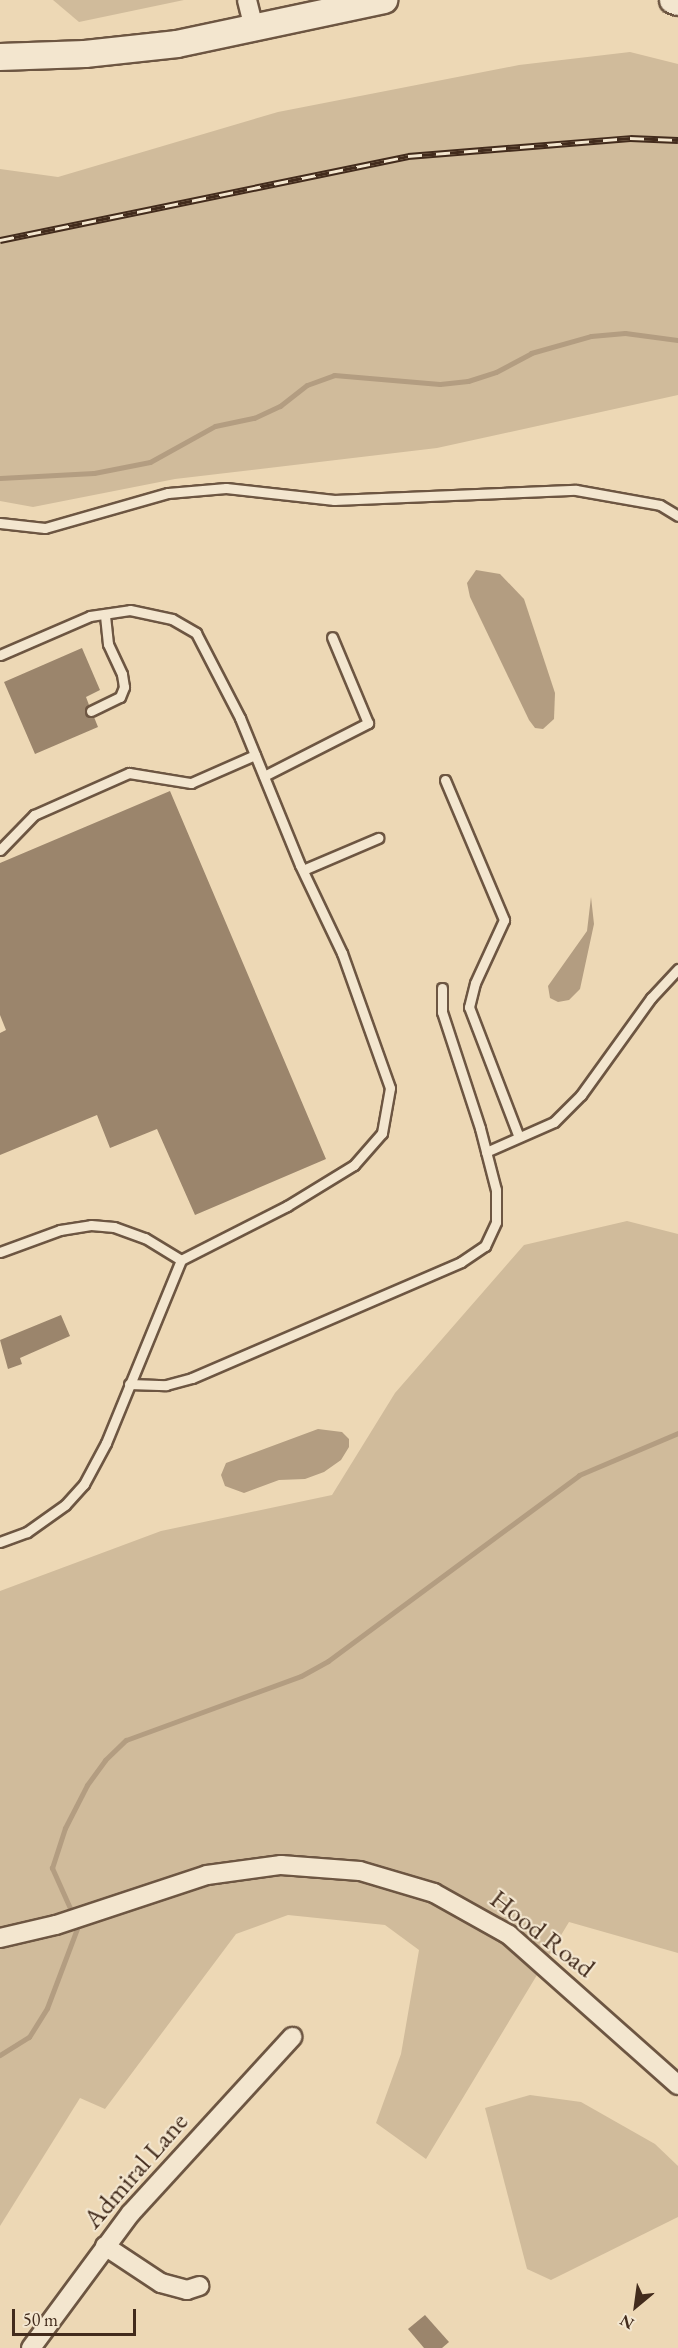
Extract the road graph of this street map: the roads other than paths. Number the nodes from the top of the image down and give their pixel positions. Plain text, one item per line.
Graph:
1 (248, 0) edge
2 (384, 0) edge
3 (673, 0) edge
4 (678, 2) edge
5 (255, 31) junction
6 (0, 57) edge
7 (678, 516) edge
8 (0, 523) edge
9 (105, 614) junction
10 (332, 637) dead end
11 (0, 655) edge
12 (92, 711) dead end
13 (255, 755) junction
14 (264, 776) junction
15 (445, 780) dead end
16 (378, 838) dead end
17 (0, 850) edge
18 (303, 870) junction
19 (678, 969) edge
20 (442, 987) dead end
21 (519, 1137) junction
22 (486, 1152) junction
23 (0, 1252) edge
24 (181, 1260) junction
25 (129, 1384) junction
26 (0, 1542) edge
27 (0, 1938) edge
28 (292, 2037) dead end
29 (678, 2085) edge
30 (105, 2246) junction
31 (199, 2286) dead end
32 (31, 2348) edge

1 - 5 street
2 - 5 main road
3 - 4 main road
5 - 6 main road
7 - 8 lane
9 - 11 lane
9 - 12 lane
9 - 13 lane
10 - 14 lane
13 - 14 lane
13 - 17 lane
14 - 18 lane
15 - 21 lane
16 - 18 lane
18 - 24 lane
19 - 21 lane
20 - 22 lane
21 - 22 lane
22 - 25 lane
23 - 24 lane
24 - 25 lane
25 - 26 lane
27 - 29 street, Hood Road
28 - 30 street, Admiral Lane
30 - 31 street
30 - 32 street, Admiral Lane

